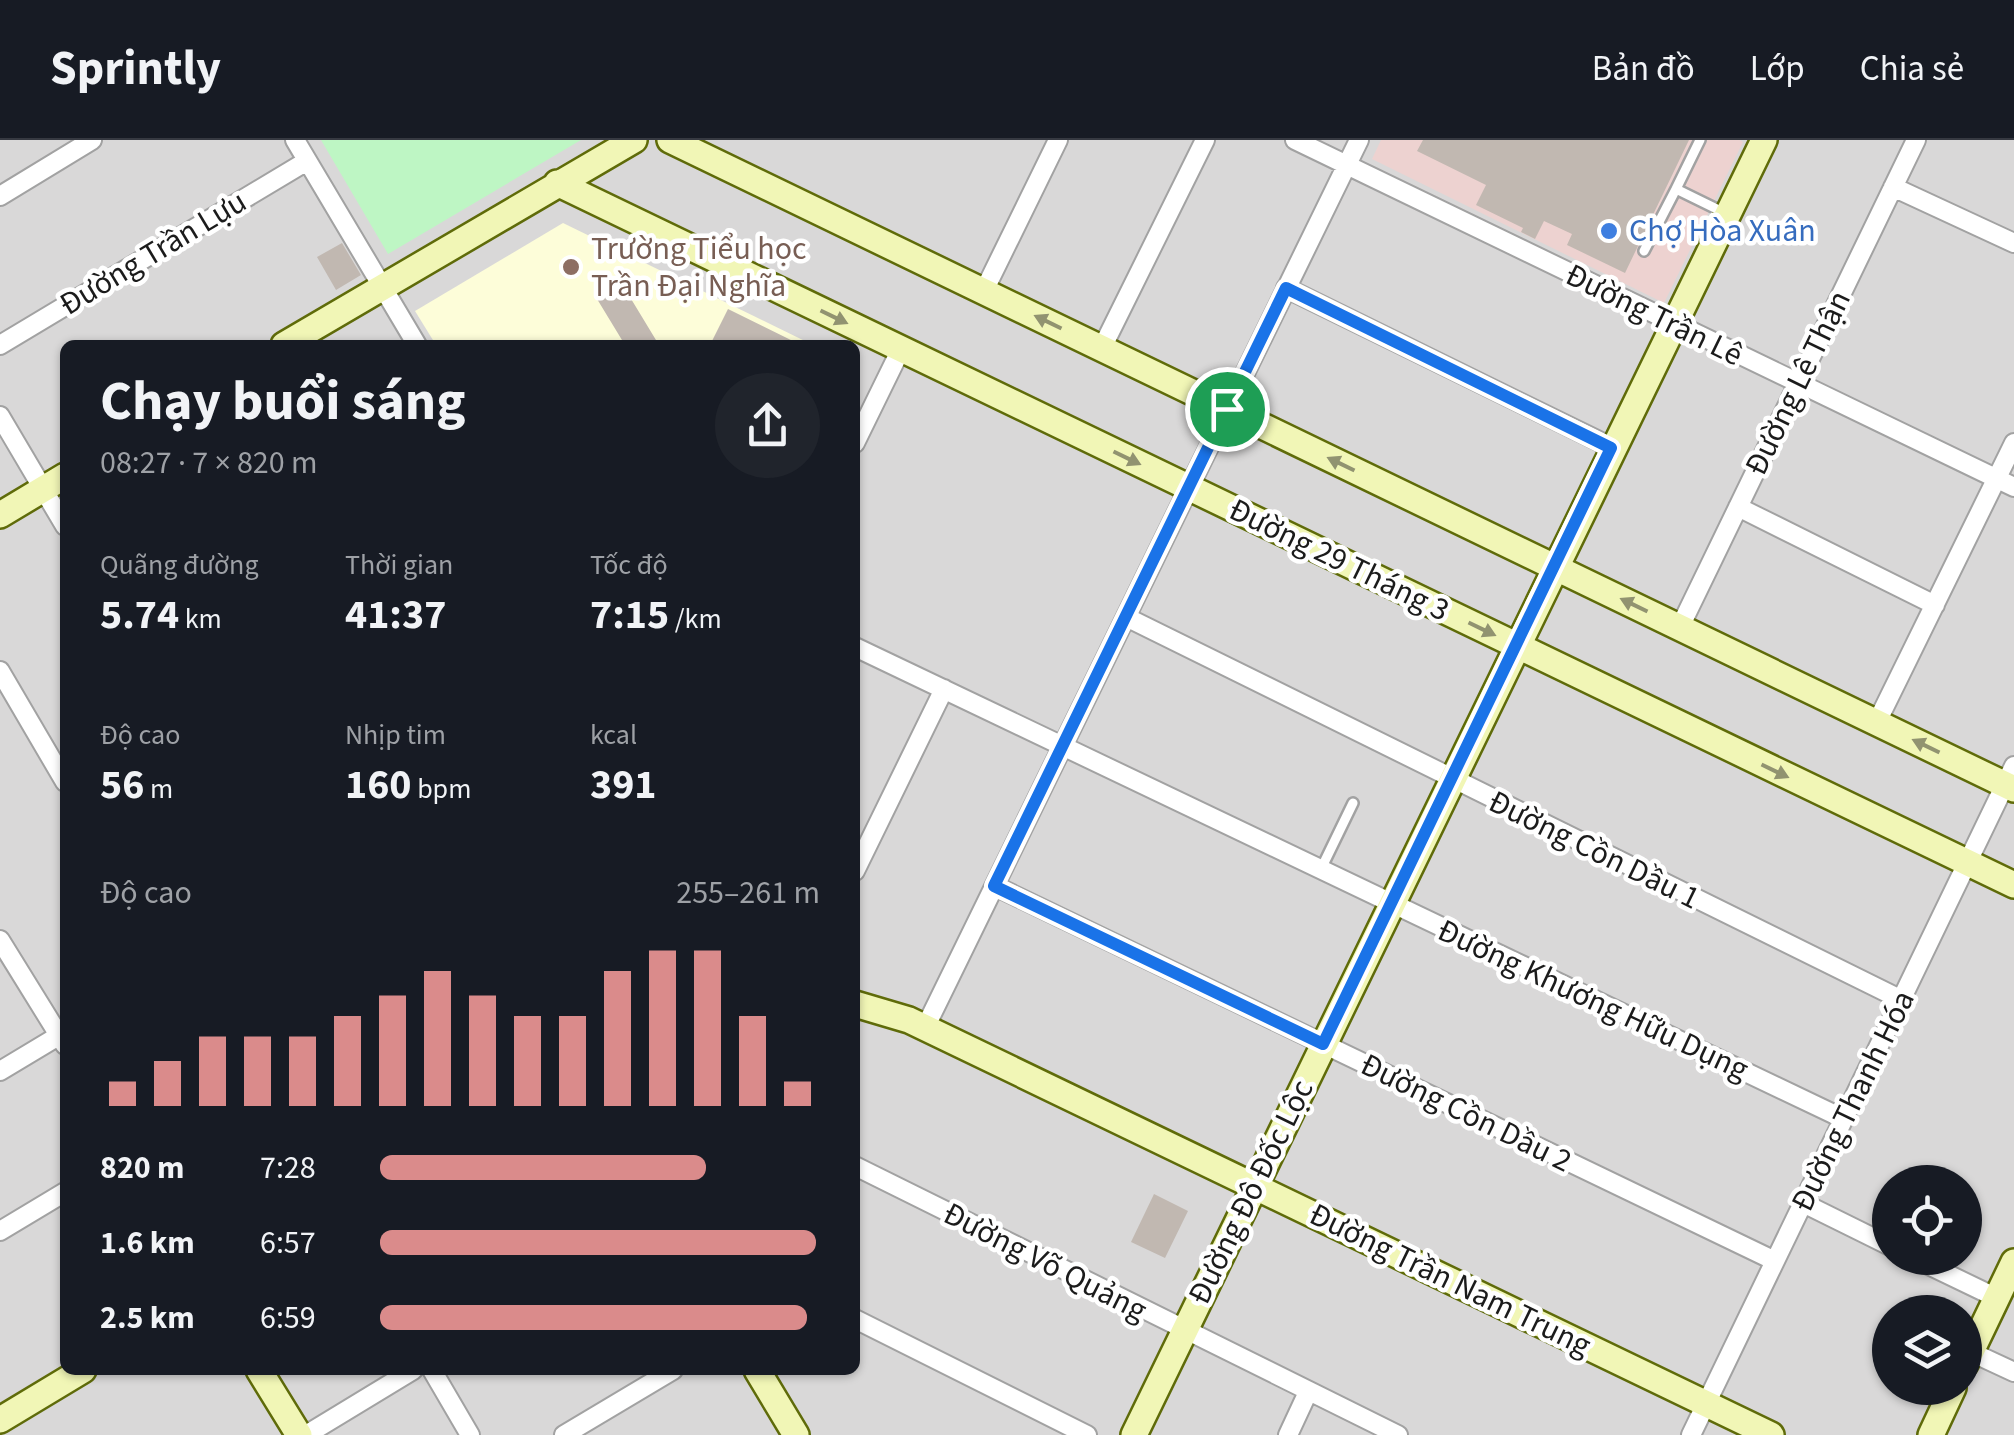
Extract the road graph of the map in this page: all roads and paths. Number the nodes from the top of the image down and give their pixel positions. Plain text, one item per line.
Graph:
1 (92, 140) edge
2 (294, 140) edge
3 (634, 140) edge
4 (670, 140) edge
5 (1058, 140) edge
6 (1204, 140) edge
7 (1295, 140) edge
8 (1359, 140) edge
9 (1700, 140) edge
10 (1764, 140) edge
11 (1916, 140) edge
12 (307, 161) junction
13 (1347, 165) junction
14 (557, 183) junction
15 (1893, 187) junction
16 (1676, 189) junction
17 (0, 196) edge
18 (1728, 214) junction
19 (2014, 243) edge
20 (1644, 251) dead end
21 (382, 286) junction
22 (1286, 288) junction
23 (984, 292) junction
24 (1673, 326) junction
25 (292, 340) edge
26 (414, 340) edge
27 (0, 346) edge
28 (1102, 348) junction
29 (901, 349) junction
30 (1796, 384) junction
31 (1227, 409) junction
32 (0, 416) edge
33 (860, 433) edge
34 (2014, 443) edge
35 (1611, 448) junction
36 (54, 482) edge
37 (2005, 483) edge
38 (1188, 488) junction
39 (1738, 507) junction
40 (0, 515) edge
41 (1556, 567) junction
42 (1935, 605) junction
43 (1126, 617) junction
44 (1680, 628) junction
45 (1517, 646) junction
46 (860, 649) edge
47 (0, 671) edge
48 (944, 689) junction
49 (1876, 722) junction
50 (1063, 745) junction
51 (60, 773) edge
52 (2011, 780) edge
53 (1451, 781) junction
54 (1353, 804) dead end
55 (860, 861) edge
56 (1967, 864) junction
57 (1322, 869) junction
58 (2014, 884) edge
59 (994, 886) junction
60 (1391, 904) junction
61 (0, 940) edge
62 (1902, 1000) junction
63 (860, 1006) edge
64 (925, 1028) junction
65 (60, 1032) edge
66 (60, 1039) edge
67 (1323, 1044) junction
68 (0, 1070) edge
69 (1844, 1119) junction
70 (860, 1169) edge
71 (1254, 1186) junction
72 (60, 1195) edge
73 (1803, 1204) junction
74 (0, 1230) edge
75 (1872, 1237) edge
76 (1775, 1260) junction
77 (2014, 1262) edge
78 (1949, 1275) edge
79 (1996, 1298) junction
80 (860, 1322) edge
81 (1982, 1328) edge
82 (1182, 1332) junction
83 (1982, 1362) edge
84 (2014, 1372) edge
85 (76, 1375) edge
86 (262, 1375) edge
87 (405, 1375) edge
88 (435, 1375) edge
89 (665, 1375) edge
90 (760, 1375) edge
91 (1308, 1392) junction
92 (1706, 1403) junction
93 (1945, 1405) edge
94 (0, 1420) edge
95 (302, 1435) edge
96 (470, 1435) edge
97 (564, 1435) edge
98 (796, 1435) edge
99 (1086, 1435) edge
100 (1134, 1435) edge
101 (1288, 1435) edge
102 (1398, 1435) edge
103 (1690, 1435) edge
104 (1771, 1435) edge
105 (1930, 1435) edge

1 - 17 street
2 - 12 street
3 - 14 street
4 - 23 street
5 - 23 street
6 - 28 street
7 - 13 street, Đường Trần Lê
8 - 13 street
9 - 16 lane
10 - 18 street, Đường Đô Đốc Lộc
11 - 15 street, Đường Lê Thận
12 - 21 street
12 - 27 street, Đường Trần Lựu
13 - 22 street
13 - 24 street, Đường Trần Lê
14 - 21 street
14 -> 29 street, Đường 29 Tháng 3
15 - 19 street
15 - 30 street, Đường Lê Thận
16 - 18 lane
16 - 20 lane
18 - 24 street, Đường Đô Đốc Lộc
21 - 25 street
21 - 26 street
22 - 31 street
22 - 35 street
28 -> 23 street
24 - 30 street, Đường Trần Lê
24 - 35 street, Đường Đô Đốc Lộc
28 - 31 street
29 - 33 street
29 -> 38 street, Đường 29 Tháng 3
30 - 37 street, Đường Trần Lê
30 - 39 street, Đường Lê Thận
31 - 38 street
41 -> 31 street
32 - 36 street
34 - 37 street
35 - 41 street, Đường Đô Đốc Lộc
36 - 40 street
37 - 42 street
38 - 43 street
38 -> 45 street, Đường 29 Tháng 3
39 - 42 street
39 - 44 street, Đường Lê Thận
44 -> 41 street
41 - 45 street, Đường Đô Đốc Lộc
42 - 49 street
43 - 50 street
43 - 53 street, Đường Cồn Dầu 1
44 - 49 street
45 - 53 street, Đường Đô Đốc Lộc
45 -> 56 street, Đường 29 Tháng 3
46 - 48 street, Đường Khương Hữu Dụng
47 - 51 street
48 - 50 street, Đường Khương Hữu Dụng
48 - 55 street
52 -> 49 street
50 - 57 street, Đường Khương Hữu Dụng
50 - 59 street
52 - 56 street, Đường Thanh Hóa
53 - 60 street, Đường Đô Đốc Lộc
53 - 62 street, Đường Cồn Dầu 1
54 - 57 lane
56 - 58 street, Đường 29 Tháng 3
56 - 62 street, Đường Thanh Hóa
57 - 60 street, Đường Khương Hữu Dụng
59 - 64 street
59 - 67 street, Đường Cồn Dầu 2
60 - 67 street, Đường Đô Đốc Lộc
60 - 69 street, Đường Khương Hữu Dụng
61 - 65 street
62 - 69 street, Đường Thanh Hóa
63 - 64 street, Đường Trần Nam Trung
64 - 71 street, Đường Trần Nam Trung
66 - 68 street
67 - 71 street, Đường Đô Đốc Lộc
67 - 76 street, Đường Cồn Dầu 2
69 - 73 street, Đường Thanh Hóa
70 - 82 street, Đường Võ Quảng
71 - 82 street, Đường Đô Đốc Lộc
71 - 92 street, Đường Trần Nam Trung
72 - 74 street
73 - 75 street
73 - 76 street, Đường Thanh Hóa
76 - 92 street, Đường Thanh Hóa
77 - 79 street
78 - 79 street
79 - 81 street
80 - 99 street
82 - 91 street, Đường Võ Quảng
82 - 100 street, Đường Đô Đốc Lộc
83 - 84 street
85 - 94 street
86 - 95 street
87 - 95 street
88 - 96 street
89 - 97 street
90 - 98 street
91 - 101 street
91 - 102 street, Đường Võ Quảng
92 - 103 street, Đường Thanh Hóa
92 - 104 street, Đường Trần Nam Trung
93 - 105 street

